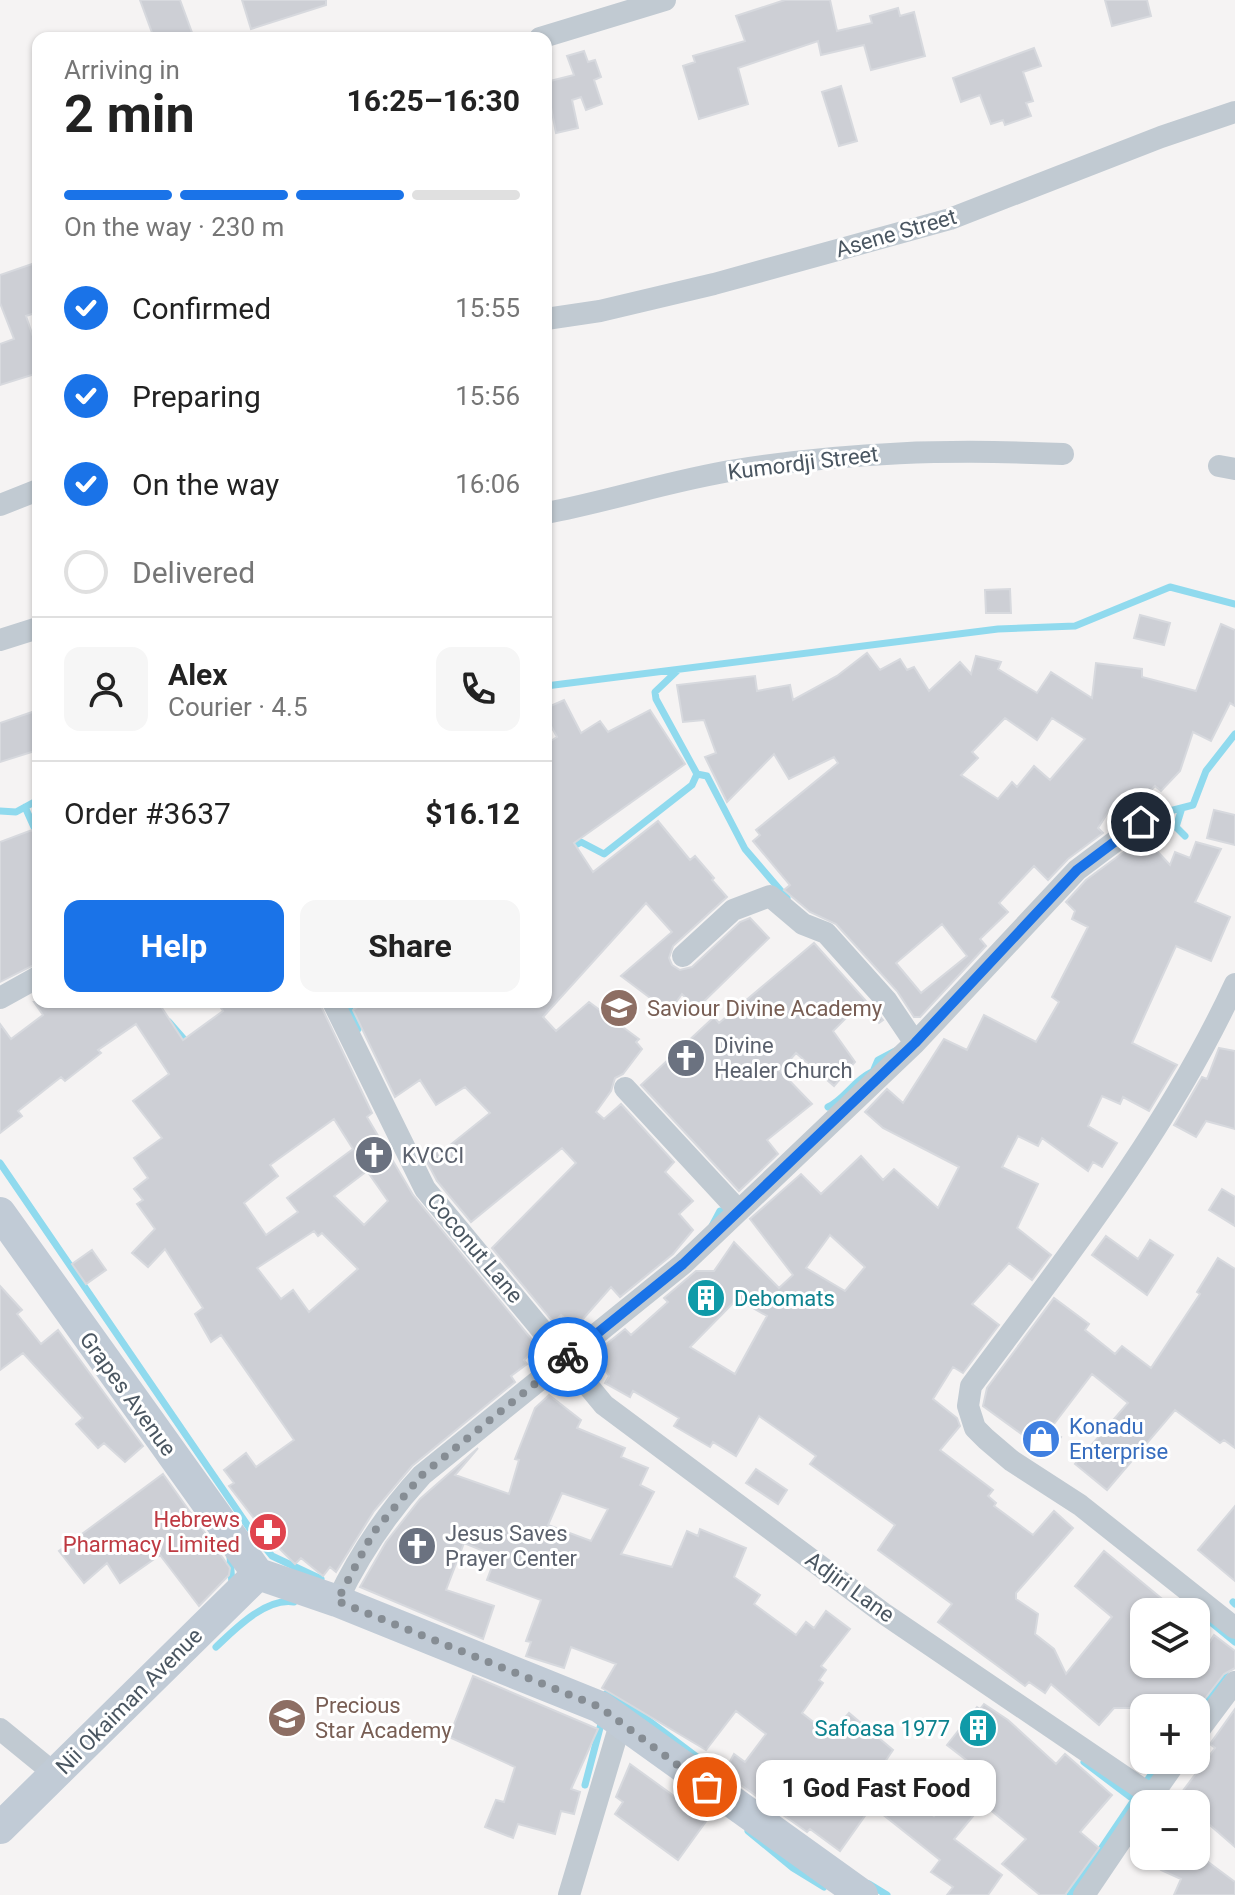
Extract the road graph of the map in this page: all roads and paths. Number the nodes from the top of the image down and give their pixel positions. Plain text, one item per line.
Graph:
1 (665, 0) edge
2 (552, 34) edge
3 (1235, 112) edge
4 (552, 318) edge
5 (1063, 454) dead end
6 (32, 492) edge
7 (0, 505) edge
8 (552, 512) edge
9 (32, 630) edge
10 (0, 640) edge
11 (1141, 822) dead end
12 (683, 956) dead end
13 (32, 980) edge
14 (1235, 984) edge
15 (0, 998) edge
16 (336, 1008) edge
17 (915, 1043) junction
18 (625, 1088) dead end
19 (738, 1210) junction
20 (0, 1213) edge
21 (567, 1357) junction
22 (258, 1574) junction
23 (337, 1601) junction
24 (1235, 1628) edge
25 (1235, 1682) edge
26 (1210, 1715) edge
27 (621, 1721) junction
28 (0, 1729) edge
29 (55, 1774) junction
30 (1130, 1790) edge
31 (1130, 1827) edge
32 (0, 1828) edge
33 (569, 1895) edge
34 (862, 1895) edge
35 (1084, 1895) edge

1 - 2 street
3 - 4 street, Asene Street
5 - 8 street, Kumordji Street
6 - 7 street
9 - 10 street
11 - 17 street
12 - 17 street
13 - 15 street
14 - 24 street
16 - 21 street, Coconut Lane
17 - 19 street
18 - 19 street
19 - 21 street
20 - 22 street, Grapes Avenue
21 - 23 street
21 - 30 street, Adjiri Lane
22 - 23 street
22 - 29 street, Nii Okaiman Avenue
23 - 27 street
25 - 26 street
27 - 33 street
27 - 34 street
28 - 29 street
29 - 32 street, Nii Okaiman Avenue
31 - 35 street

